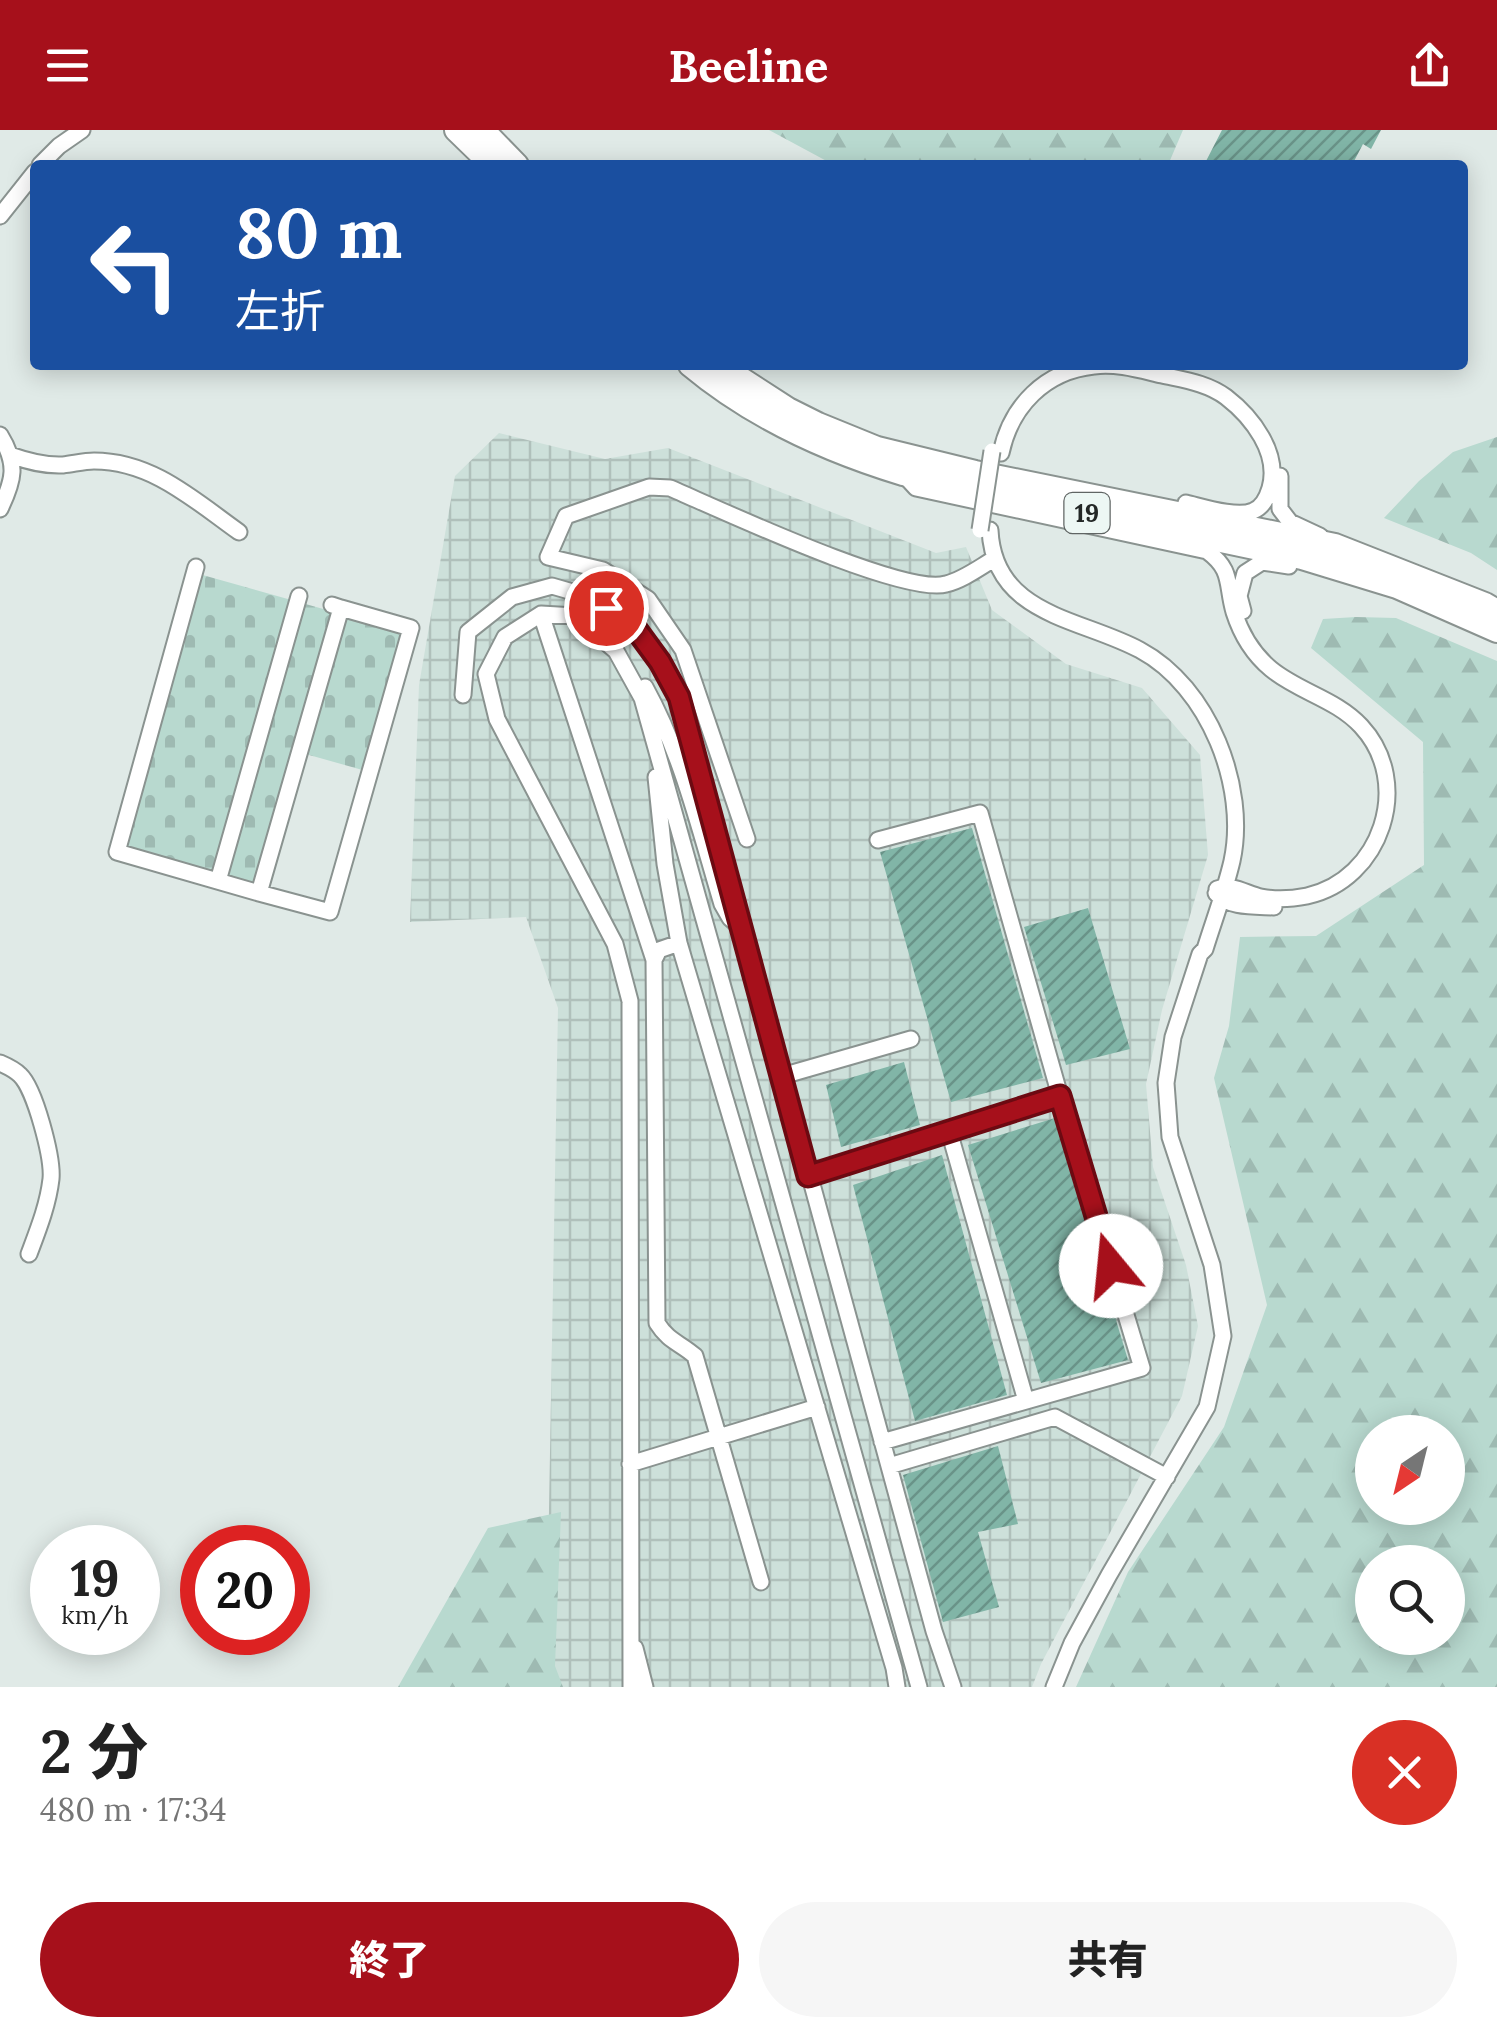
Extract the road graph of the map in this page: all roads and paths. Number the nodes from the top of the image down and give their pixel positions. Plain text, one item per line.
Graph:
1 (82, 130) edge
2 (456, 130) edge
3 (483, 130) edge
4 (45, 160) edge
5 (487, 160) edge
6 (512, 160) edge
7 (30, 178) edge
8 (0, 216) edge
9 (696, 370) edge
10 (728, 370) edge
11 (1053, 370) edge
12 (1073, 370) edge
13 (1136, 370) edge
14 (1177, 370) edge
15 (0, 435) edge
16 (996, 452) junction
17 (10, 456) junction
18 (903, 474) junction
19 (1073, 492) junction
20 (0, 509) edge
21 (239, 532) dead end
22 (1334, 545) junction
23 (992, 561) junction
24 (196, 567) dead end
25 (1397, 587) junction
26 (299, 596) dead end
27 (1497, 611) edge
28 (541, 614) junction
29 (1497, 631) edge
30 (616, 651) junction
31 (463, 696) dead end
32 (652, 733) junction
33 (748, 839) dead end
34 (878, 840) dead end
35 (218, 882) junction
36 (1220, 892) junction
37 (259, 894) junction
38 (741, 927) junction
39 (680, 943) junction
40 (654, 960) junction
41 (911, 1039) dead end
42 (0, 1063) edge
43 (782, 1076) junction
44 (1060, 1096) junction
45 (950, 1131) junction
46 (808, 1176) junction
47 (29, 1254) dead end
48 (1026, 1401) junction
49 (816, 1407) junction
50 (719, 1436) junction
51 (882, 1442) junction
52 (630, 1464) junction
53 (889, 1466) junction
54 (1167, 1477) junction
55 (761, 1582) dead end
56 (630, 1634) junction
57 (632, 1687) edge
58 (645, 1687) edge
59 (897, 1687) edge
60 (919, 1687) edge
61 (953, 1687) edge
62 (1054, 1687) edge

1 - 4 street
2 - 5 highway
3 - 6 highway
7 - 8 street
9 - 18 highway, 19
10 - 19 highway, 19
11 - 16 street
12 - 16 street
13 - 19 street
14 - 22 street
15 - 17 street
16 - 23 street
17 - 20 street
17 - 21 street
18 - 25 highway, 19
18 - 36 street
19 - 22 highway, 19
22 - 27 highway, 19
23 - 33 street
23 - 36 street
24 - 35 street
25 - 29 highway, 19
25 - 36 street
26 - 35 street
28 - 30 street
28 - 40 street
28 - 52 street
30 - 32 street
30 - 38 street
31 - 38 street
32 - 39 street
32 - 60 street
34 - 44 street
35 - 37 street
36 - 54 street
37 - 37 street
38 - 43 street
39 - 40 street
39 - 49 street
40 - 50 street
41 - 43 street
42 - 47 street
43 - 46 street
44 - 45 street
44 - 48 street
45 - 46 street
45 - 48 street
46 - 51 street
48 - 51 street
49 - 50 street
49 - 59 street
50 - 52 street
50 - 55 street
51 - 53 street
52 - 56 street
53 - 54 street
53 - 61 street
54 - 62 street
56 - 57 street
56 - 58 street

